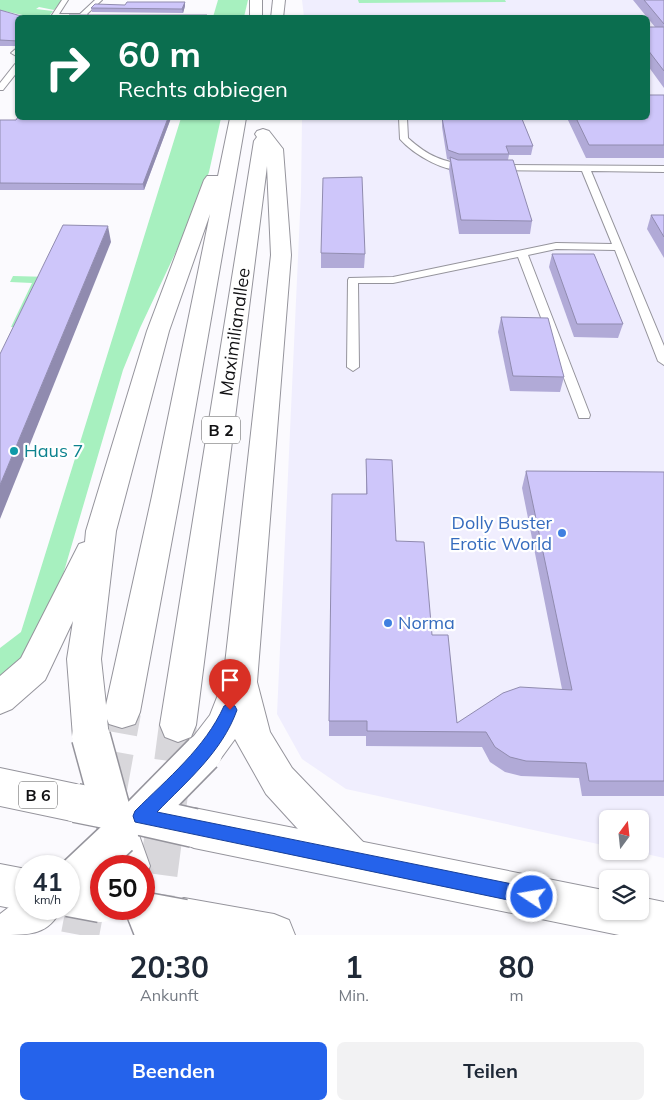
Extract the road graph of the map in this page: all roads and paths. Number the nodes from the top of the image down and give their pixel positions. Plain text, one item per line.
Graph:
1 (65, 0) edge
2 (99, 0) edge
3 (256, 0) edge
4 (279, 0) edge
5 (54, 15) edge
6 (83, 15) edge
7 (256, 15) edge
8 (277, 15) edge
9 (15, 69) edge
10 (2, 84) edge
11 (238, 120) edge
12 (403, 120) edge
13 (264, 126) edge
14 (230, 160) junction
15 (586, 169) junction
16 (664, 169) edge
17 (618, 247) junction
18 (522, 253) junction
19 (664, 361) edge
20 (353, 368) dead end
21 (584, 415) dead end
22 (101, 531) junction
23 (240, 682) junction
24 (0, 698) edge
25 (122, 712) tunnel mouth
26 (178, 725) tunnel mouth
27 (0, 788) edge
28 (116, 826) edge
29 (353, 860) junction
30 (80, 870) tunnel mouth
31 (0, 885) edge
32 (15, 888) edge
33 (155, 916) edge
34 (26, 920) edge
35 (664, 924) edge
36 (8, 935) edge
37 (274, 935) edge

1 - 5 lane
2 - 6 lane
3 - 7 main road
4 - 8 main road
9 - 10 lane
11 - 14 main road, B 2
12 - 15 lane
13 - 23 main road
13 - 26 main road, Maximilianallee / B 2
14 - 22 main road
14 - 25 main road, Maximilianallee / B 2
15 - 16 lane
15 - 17 lane
17 - 18 lane
17 - 19 lane
18 - 20 lane
18 - 21 lane
22 - 24 main road
22 - 28 main road, bridge
23 - 28 main road, bridge
23 - 29 main road
27 - 28 main road, B 6
28 - 29 main road, bridge
28 - 30 main road, bridge
29 - 35 main road
31 - 32 main road
33 - 37 main road
34 - 36 main road

